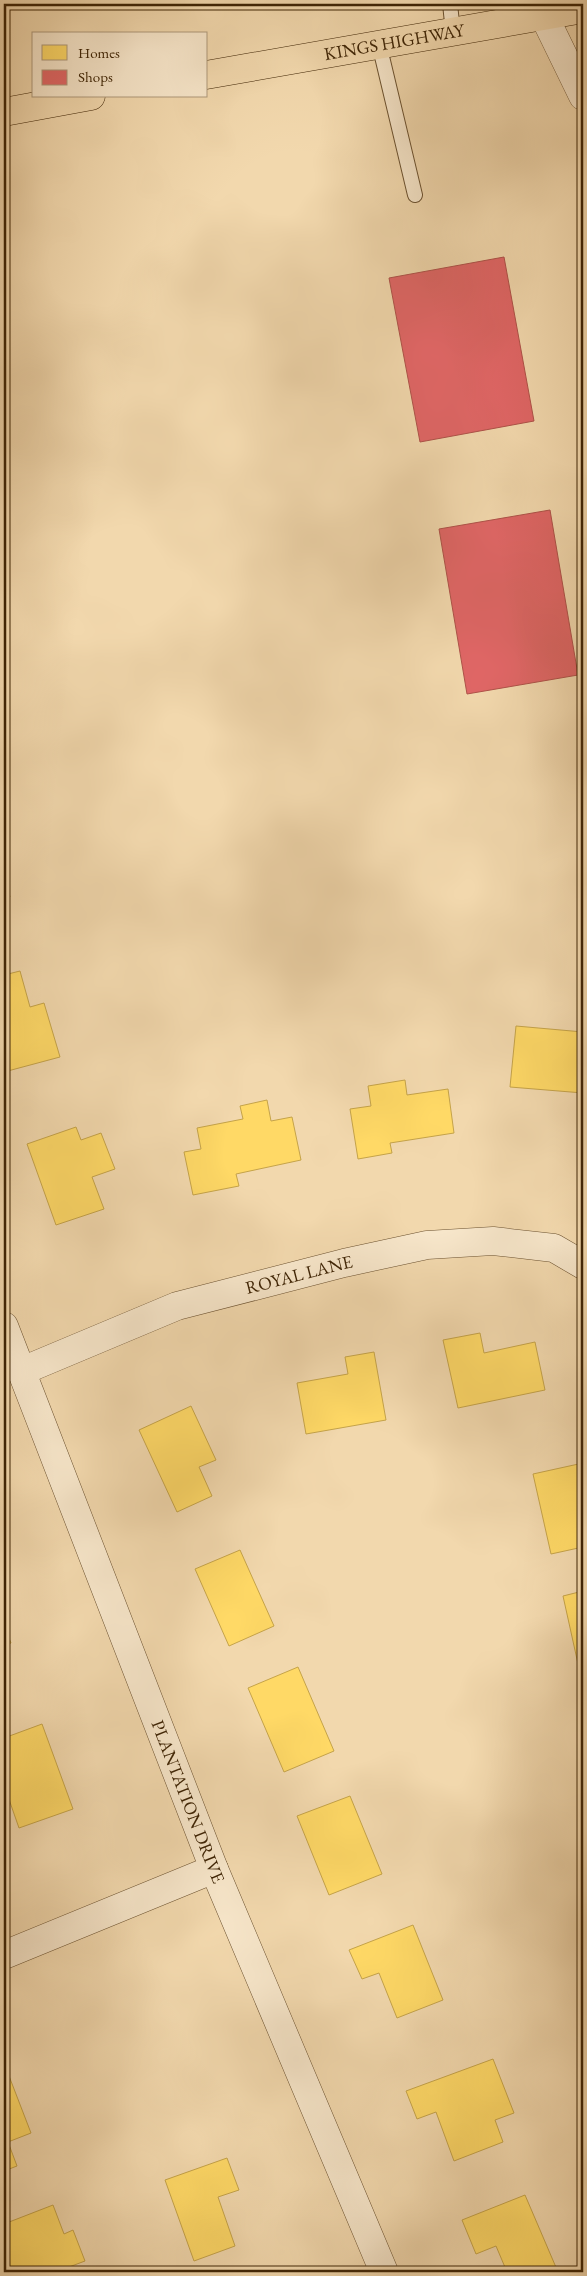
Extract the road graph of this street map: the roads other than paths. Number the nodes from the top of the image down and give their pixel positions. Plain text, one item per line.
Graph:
1 (450, 4) edge
2 (583, 8) edge
3 (543, 10) edge
4 (453, 32) junction
5 (379, 44) junction
6 (208, 75) edge
7 (583, 96) edge
8 (81, 98) edge
9 (4, 112) edge
10 (415, 195) dead end
11 (583, 1265) edge
12 (4, 1326) edge
13 (22, 1371) junction
14 (214, 1870) junction
15 (4, 1954) edge
16 (384, 2272) edge

1 - 4 lane
2 - 3 main road, KINGS HIGHWAY
3 - 4 main road, KINGS HIGHWAY
3 - 7 street
4 - 5 main road, KINGS HIGHWAY
5 - 6 main road, KINGS HIGHWAY
5 - 10 lane
8 - 9 main road
11 - 13 street, ROYAL LANE
12 - 13 street, PLANTATION DRIVE
13 - 14 street, PLANTATION DRIVE
14 - 15 street
14 - 16 street, PLANTATION DRIVE

